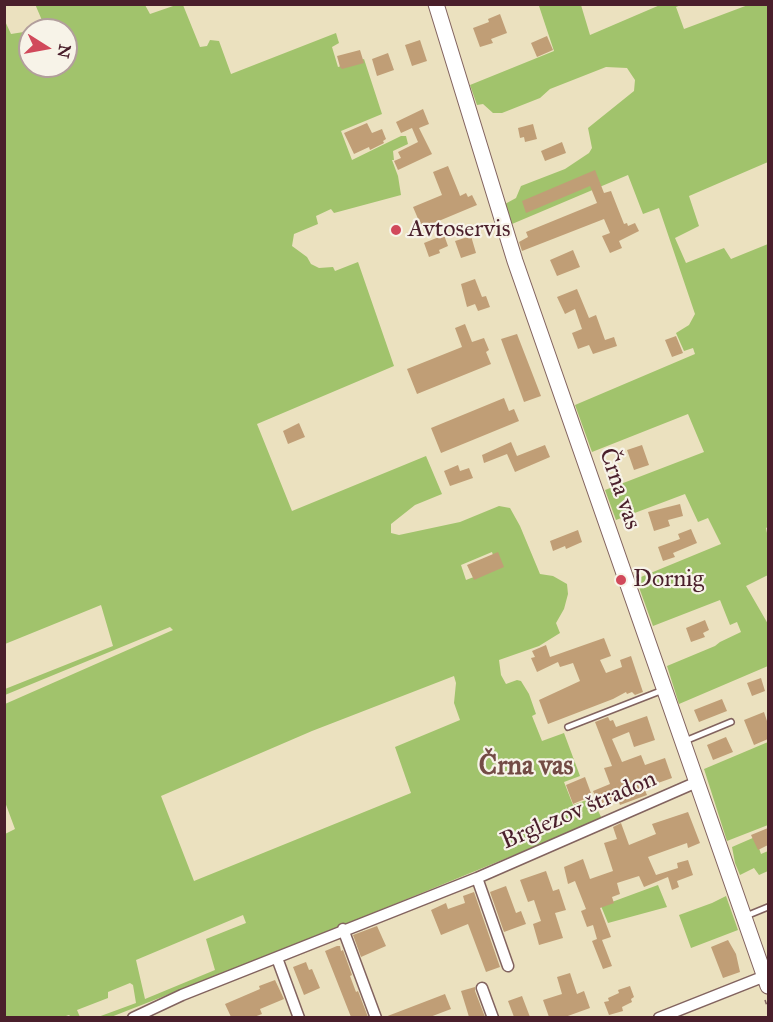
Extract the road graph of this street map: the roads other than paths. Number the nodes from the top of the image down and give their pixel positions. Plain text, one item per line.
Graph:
1 (436, 4) edge
2 (664, 689) junction
3 (731, 722) dead end
4 (568, 727) dead end
5 (683, 742) junction
6 (697, 782) junction
7 (477, 878) junction
8 (768, 907) edge
9 (744, 917) junction
10 (343, 929) junction
11 (277, 958) junction
12 (508, 966) dead end
13 (767, 981) edge
14 (482, 988) dead end
15 (678, 1014) edge
16 (133, 1017) edge
17 (298, 1017) edge
18 (376, 1017) edge
19 (493, 1017) edge
20 (658, 1017) edge

1 - 2 street, Črna vas
2 - 4 lane
2 - 5 street, Črna vas
3 - 5 lane
5 - 6 street, Črna vas
6 - 7 street, Brglezov štradon
6 - 9 street, Črna vas
7 - 10 street, Brglezov štradon
7 - 12 street
8 - 9 lane
9 - 13 street, Črna vas
10 - 11 street, Brglezov štradon
10 - 18 street
11 - 16 street, Brglezov štradon
11 - 17 street
13 - 15 street
14 - 19 street
15 - 20 street

